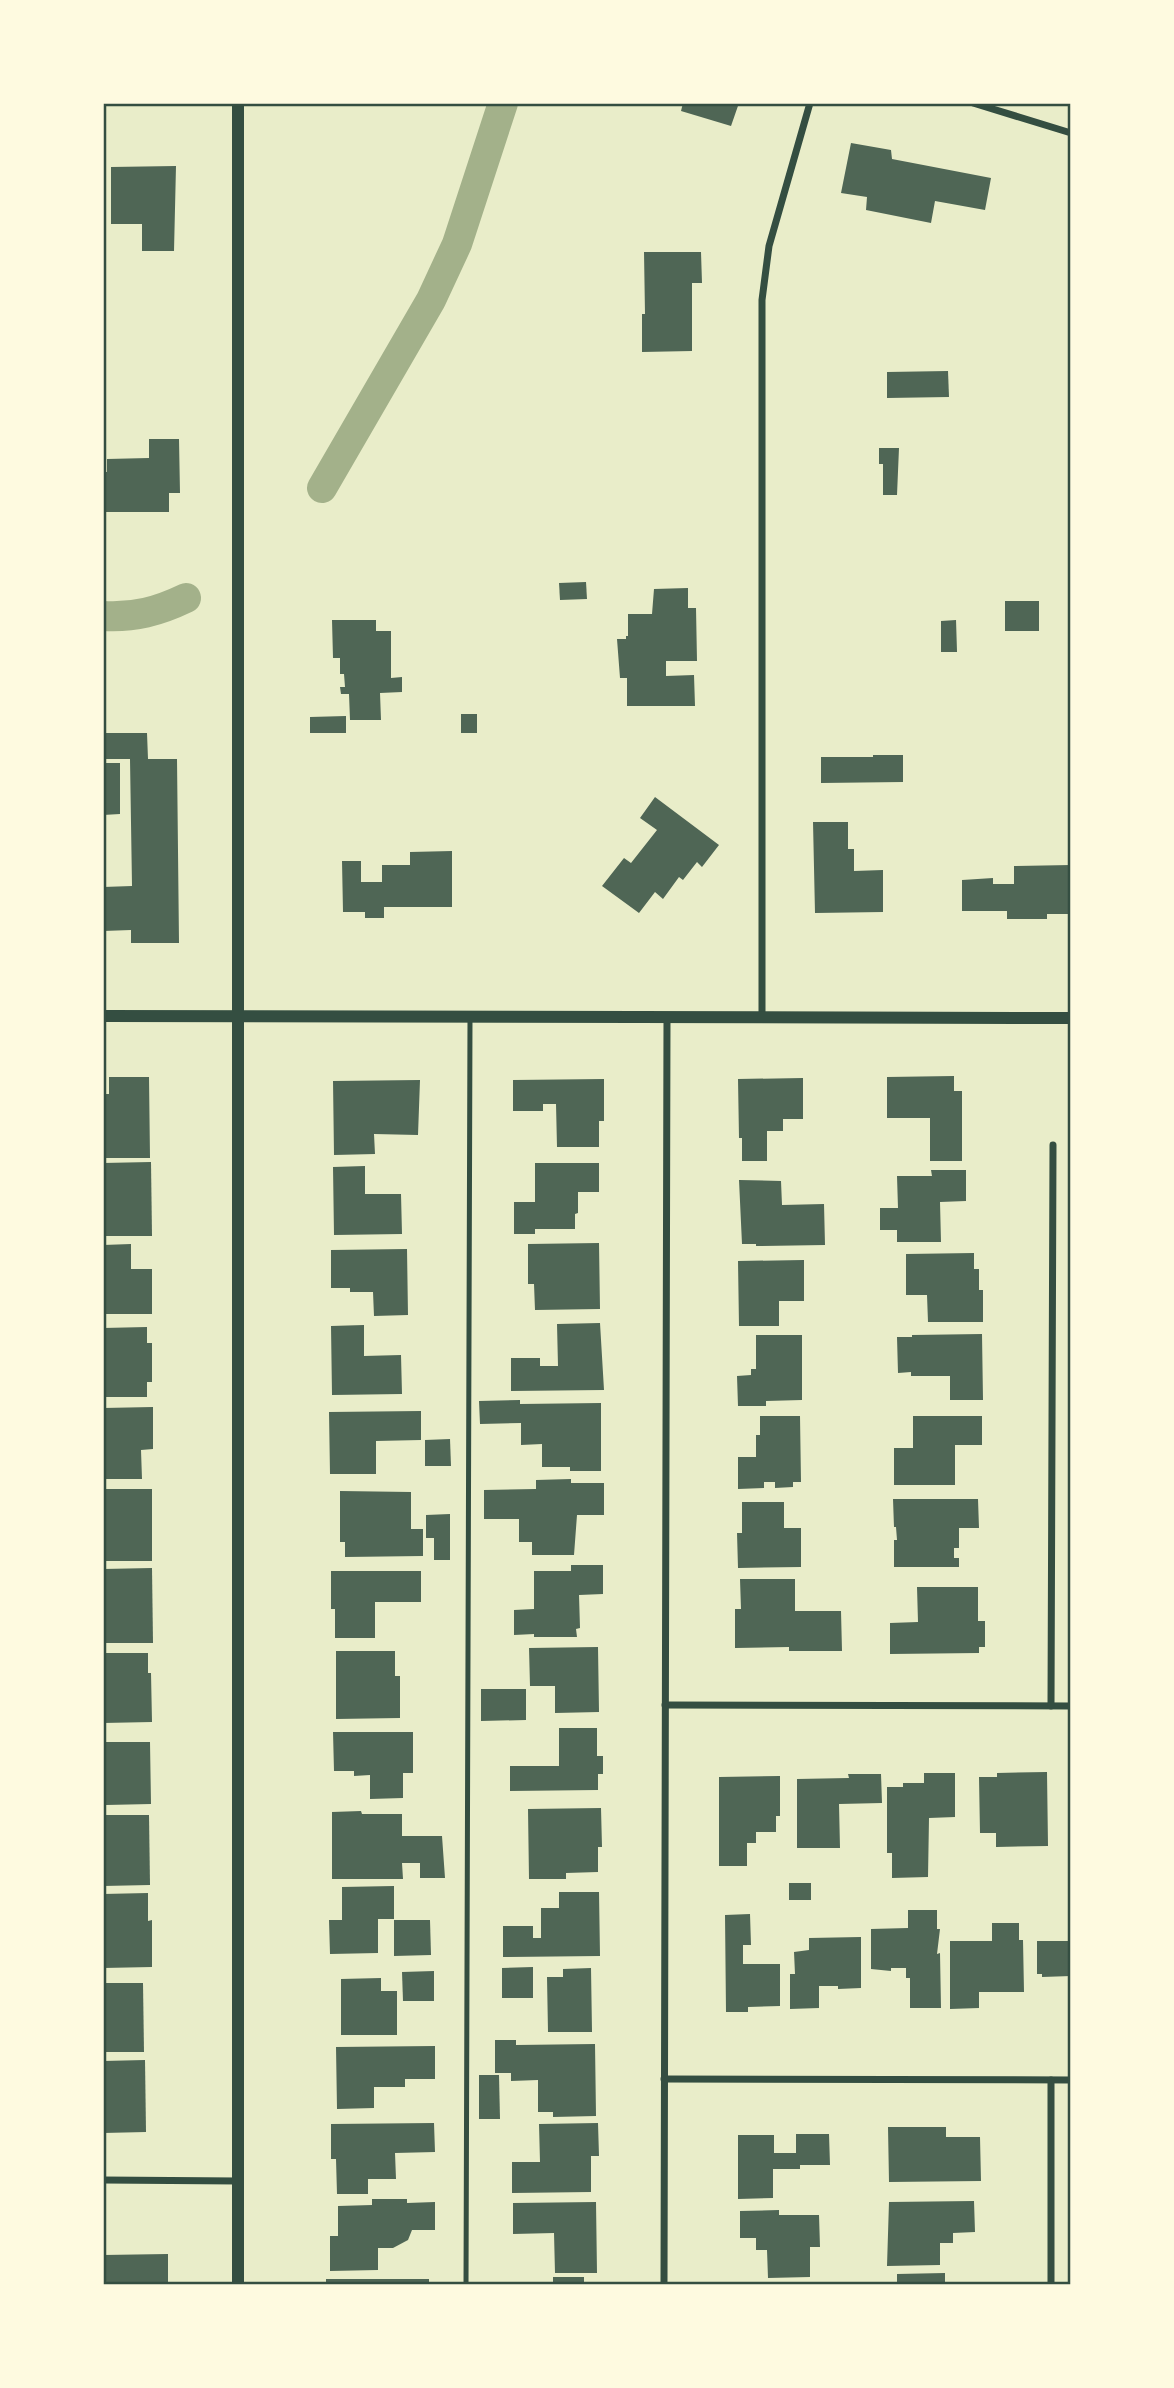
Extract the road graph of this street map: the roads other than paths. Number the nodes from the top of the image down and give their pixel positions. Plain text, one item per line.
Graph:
1 (238, 103) edge
2 (810, 103) edge
3 (973, 103) edge
4 (1071, 133) edge
5 (103, 1016) edge
6 (238, 1016) junction
7 (470, 1017) junction
8 (667, 1017) junction
9 (762, 1017) junction
10 (1071, 1018) edge
11 (1053, 1145) dead end
12 (665, 1706) junction
13 (1051, 1706) junction
14 (1071, 1706) edge
15 (664, 2079) junction
16 (1051, 2080) junction
17 (1071, 2080) edge
18 (103, 2180) edge
19 (237, 2181) junction
20 (237, 2285) edge
21 (467, 2285) edge
22 (664, 2285) edge
23 (1051, 2285) edge

1 - 6 street
2 - 9 street
3 - 4 street
5 - 6 street
6 - 7 street
6 - 19 street
7 - 8 street
7 - 21 lane
8 - 9 street
8 - 12 street
9 - 10 street
11 - 13 street
12 - 13 street
12 - 15 street
13 - 14 street
15 - 16 street
15 - 22 street
16 - 17 street
16 - 23 street
18 - 19 street
19 - 20 street

